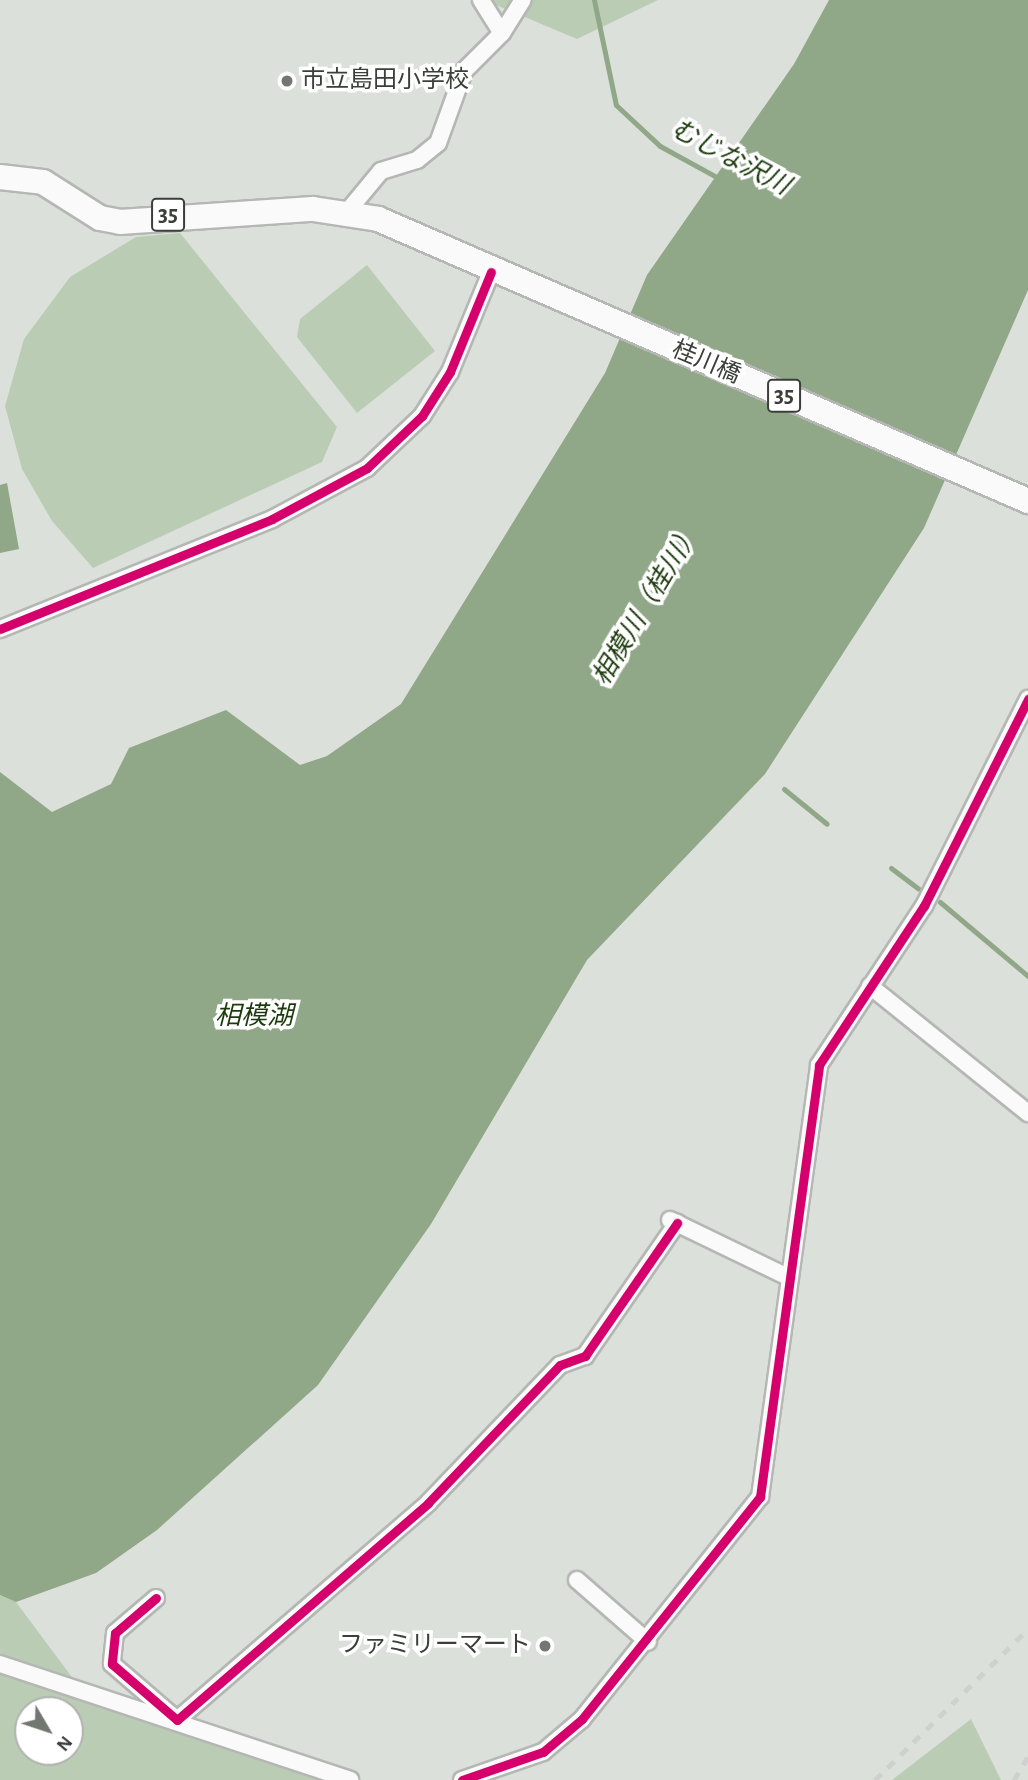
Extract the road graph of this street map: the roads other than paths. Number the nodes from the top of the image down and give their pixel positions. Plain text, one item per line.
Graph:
1 (481, 0) edge
2 (523, 0) edge
3 (502, 33) junction
4 (0, 177) edge
5 (347, 212) junction
6 (491, 272) junction
7 (1028, 501) edge
8 (0, 629) edge
9 (1028, 699) edge
10 (870, 986) junction
11 (1028, 1113) edge
12 (790, 1278) junction
13 (577, 1580) dead end
14 (156, 1598) dead end
15 (648, 1642) junction
16 (0, 1664) edge
17 (177, 1720) junction
18 (350, 1780) edge
19 (462, 1780) edge

1 - 3 street
2 - 3 street
3 - 5 street
4 - 5 main road, 35
5 - 6 main road, 35
6 - 7 main road, 桂川橋 / 35
6 - 8 street
9 - 10 street
10 - 11 street
10 - 12 street
12 - 15 street
12 - 17 street
13 - 15 street
14 - 17 street
15 - 19 street
16 - 17 street
17 - 18 street

